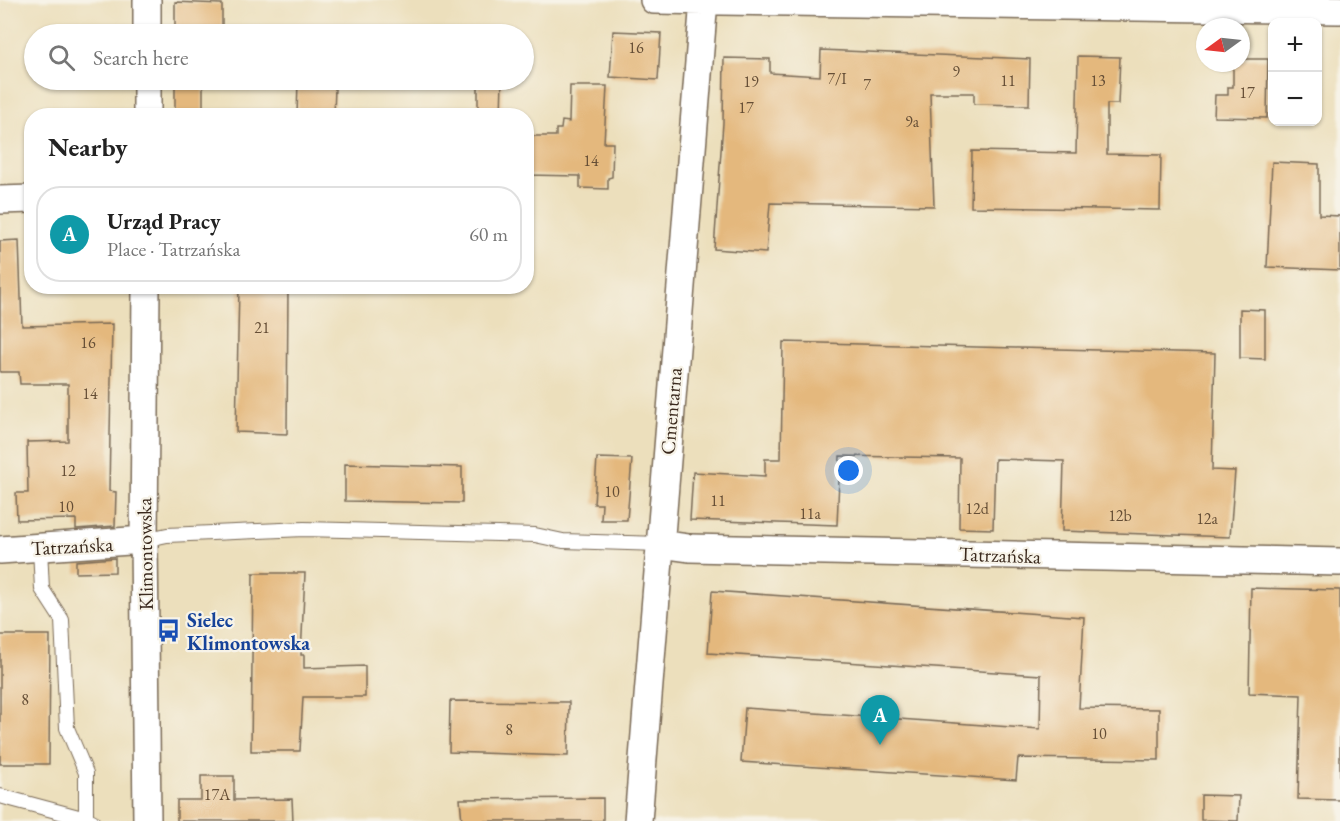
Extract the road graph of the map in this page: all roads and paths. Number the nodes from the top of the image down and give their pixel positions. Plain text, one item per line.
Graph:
1 (147, 0) edge
2 (654, 0) edge
3 (704, 1) edge
4 (1340, 10) edge
5 (147, 24) edge
6 (147, 90) edge
7 (147, 108) edge
8 (0, 200) edge
9 (24, 200) edge
10 (146, 294) edge
11 (144, 540) junction
12 (660, 544) junction
13 (40, 548) junction
14 (0, 550) edge
15 (1340, 562) edge
16 (0, 796) edge
17 (89, 820) edge
18 (147, 821) edge
19 (638, 821) edge

1 - 5 street
2 - 3 street
3 - 4 street
3 - 12 street, Cmentarna
6 - 7 street
8 - 9 street
10 - 11 street, Klimontowska
11 - 12 lane
11 - 13 street, Tatrzańska
11 - 18 street, Klimontowska
12 - 15 street, Tatrzańska
12 - 19 street, Cmentarna
13 - 14 street, Tatrzańska
13 - 17 lane
16 - 17 lane

